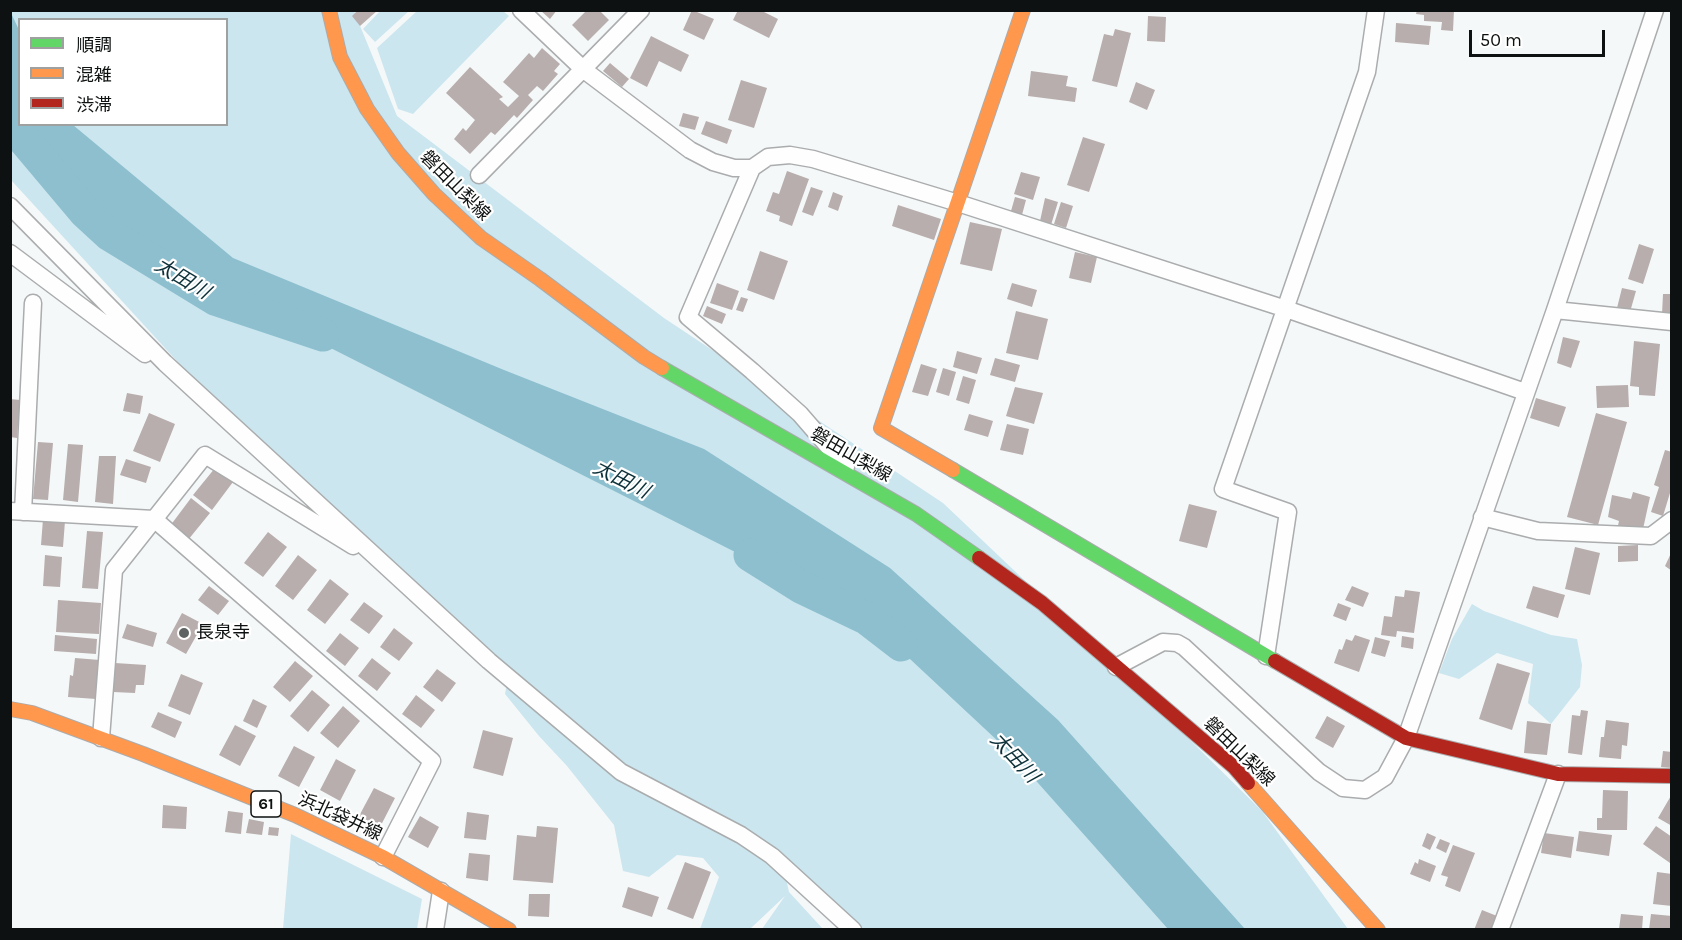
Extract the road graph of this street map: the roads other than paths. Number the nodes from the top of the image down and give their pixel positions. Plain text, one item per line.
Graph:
1 (329, 10) edge
2 (521, 10) edge
3 (641, 10) edge
4 (1023, 10) edge
5 (1376, 10) edge
6 (1655, 10) edge
7 (584, 70) junction
8 (752, 168) junction
9 (479, 175) dead end
10 (958, 203) junction
11 (10, 206) edge
12 (10, 254) edge
13 (33, 303) dead end
14 (1286, 309) junction
15 (1555, 310) junction
16 (1671, 322) edge
17 (165, 363) junction
18 (1526, 392) junction
19 (863, 482) junction
20 (17, 511) edge
21 (1482, 517) junction
22 (154, 519) junction
23 (1671, 520) edge
24 (385, 565) junction
25 (1266, 656) junction
26 (1116, 667) junction
27 (10, 709) edge
28 (100, 738) junction
29 (1406, 738) junction
30 (1558, 774) junction
31 (1671, 776) edge
32 (383, 857) junction
33 (441, 891) junction
34 (435, 930) edge
35 (509, 930) edge
36 (853, 930) edge
37 (1378, 930) edge
38 (1500, 930) edge

1 - 19 main road, 磐田山梨線
2 - 7 street
3 - 7 street
4 - 10 main road
5 - 14 street
6 - 15 street
7 - 8 street
7 - 9 street
8 - 10 street
8 - 19 street
10 - 14 street
10 - 25 main road
11 - 17 street
12 - 17 street
13 - 20 street
14 - 18 street
14 - 25 street
15 - 16 street
15 - 18 street
17 - 24 street
18 - 21 street
19 - 26 main road, 磐田山梨線
20 - 22 street
21 - 23 street
21 - 29 street
22 - 24 street
22 - 28 street
22 - 32 street
24 - 36 street
25 - 29 main road
26 - 29 street
26 - 37 main road, 磐田山梨線
27 - 28 main road, 浜北袋井線 / 61
28 - 32 main road, 浜北袋井線 / 61
29 - 30 main road
30 - 31 main road
30 - 38 street
32 - 33 main road, 浜北袋井線 / 61
33 - 34 street
33 - 35 main road, 浜北袋井線 / 61

